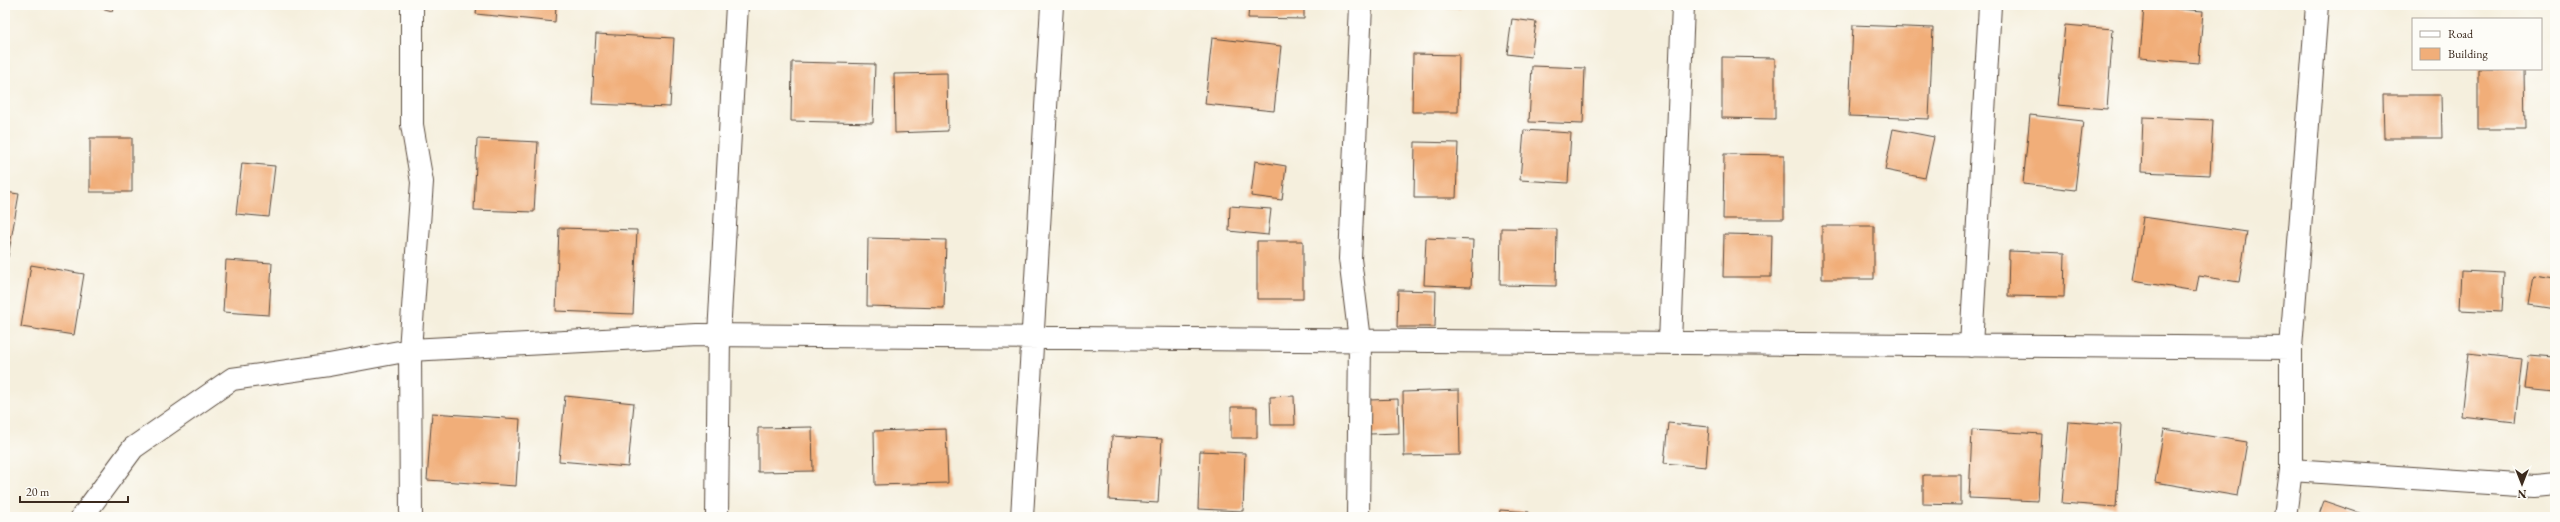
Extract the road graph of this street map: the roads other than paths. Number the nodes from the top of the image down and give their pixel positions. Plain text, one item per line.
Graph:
1 (412, 5) edge
2 (738, 5) edge
3 (1052, 5) edge
4 (1361, 5) edge
5 (1683, 5) edge
6 (1990, 5) edge
7 (2317, 5) edge
8 (719, 335) junction
9 (1033, 338) junction
10 (1360, 340) junction
11 (1670, 343) junction
12 (1971, 346) junction
13 (2291, 348) junction
14 (410, 350) junction
15 (2291, 470) junction
16 (2555, 484) edge
17 (82, 517) edge
18 (411, 517) edge
19 (716, 517) edge
20 (1022, 517) edge
21 (1358, 517) edge
22 (2285, 517) edge

1 - 14 street
2 - 8 street
3 - 9 street
4 - 10 street
5 - 11 street
6 - 12 street
7 - 13 street
8 - 9 street
8 - 14 street
8 - 19 street
9 - 10 street
9 - 20 street
10 - 11 street
10 - 21 street
11 - 12 street
12 - 13 street
13 - 15 street
14 - 17 street
14 - 18 street
15 - 16 street
15 - 22 street

